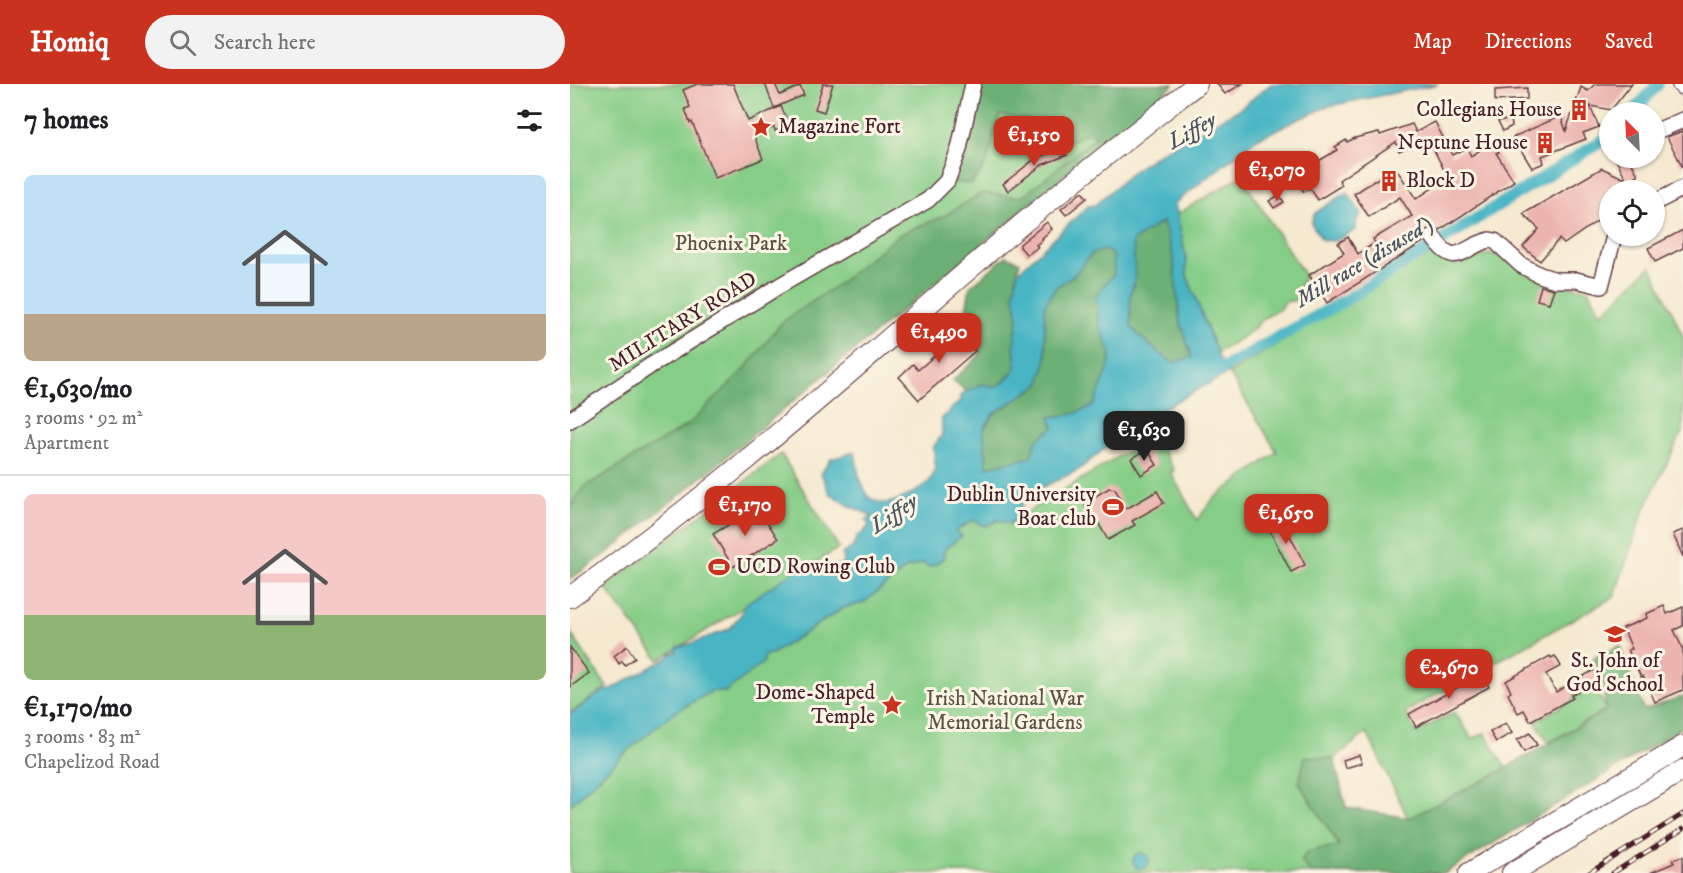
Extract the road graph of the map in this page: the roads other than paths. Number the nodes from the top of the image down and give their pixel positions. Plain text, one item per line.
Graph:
1 (973, 84) edge
2 (1197, 84) edge
3 (1683, 120) edge
4 (1665, 127) edge
5 (1683, 188) edge
6 (1665, 197) edge
7 (1437, 243) dead end
8 (1611, 246) edge
9 (570, 420) edge
10 (570, 597) edge
11 (1683, 746) edge
12 (1683, 770) edge
13 (1469, 873) edge
14 (1512, 873) edge

1 - 9 street, MILITARY ROAD
2 - 10 main road
3 - 4 street
5 - 6 street
7 - 8 street
11 - 13 main road
12 - 14 main road

